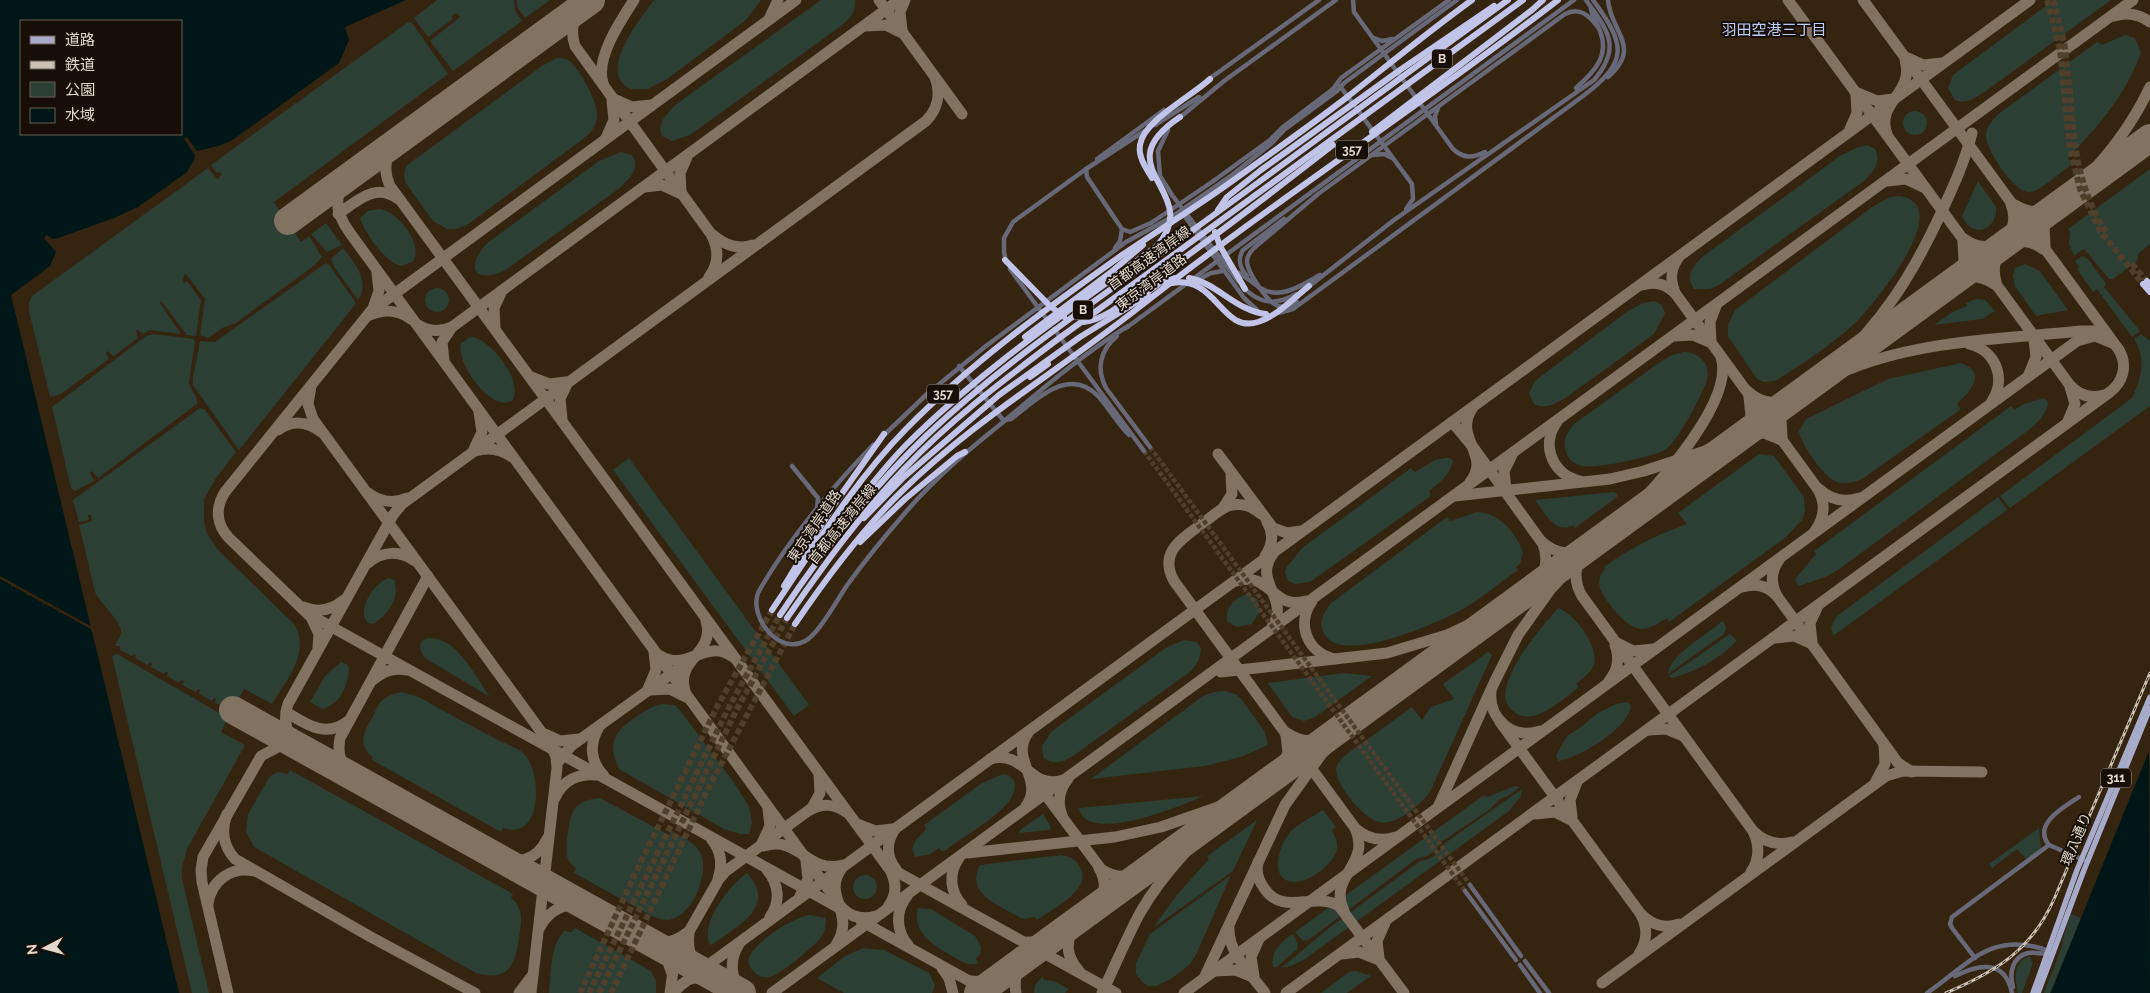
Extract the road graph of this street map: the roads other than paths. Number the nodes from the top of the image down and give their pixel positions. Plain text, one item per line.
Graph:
1 (1319, 0) edge
2 (1336, 0) edge
3 (1353, 0) edge
4 (1450, 0) edge
5 (1457, 0) edge
6 (1472, 0) edge
7 (1507, 0) edge
8 (1523, 0) edge
9 (1543, 0) edge
10 (1558, 0) edge
11 (1574, 0) edge
12 (1586, 0) edge
13 (1592, 0) edge
14 (1608, 0) edge
15 (1598, 27) junction
16 (1370, 36) junction
17 (1396, 38) junction
18 (1383, 53) junction
19 (1210, 79) junction
20 (1221, 83) junction
21 (1598, 83) junction
22 (1342, 88) junction
23 (1565, 99) junction
24 (1440, 105) junction
25 (1425, 110) junction
26 (1180, 117) junction
27 (1361, 119) junction
28 (1436, 125) junction
29 (1381, 141) junction
30 (1360, 144) junction
31 (1496, 148) junction
32 (1370, 156) junction
33 (1394, 160) junction
34 (1086, 169) junction
35 (1158, 183) junction
36 (1169, 195) junction
37 (1292, 215) junction
38 (1394, 220) junction
39 (1122, 230) junction
40 (1157, 232) junction
41 (1109, 255) junction
42 (1005, 260) junction
43 (1330, 269) junction
44 (1191, 282) junction
45 (1253, 283) junction
46 (2147, 283) tunnel mouth
47 (1309, 286) junction
48 (1244, 289) junction
49 (2150, 292) edge
50 (1309, 296) junction
51 (1145, 300) junction
52 (1134, 302) junction
53 (1266, 314) junction
54 (1128, 326) junction
55 (997, 364) junction
56 (961, 368) junction
57 (1005, 390) junction
58 (1002, 418) junction
59 (884, 434) junction
60 (1136, 440) junction
61 (1150, 446) tunnel mouth
62 (1144, 451) tunnel mouth
63 (965, 452) junction
64 (792, 466) dead end
65 (828, 497) junction
66 (818, 498) junction
67 (816, 512) junction
68 (853, 527) junction
69 (835, 536) junction
70 (829, 576) junction
71 (777, 603) junction
72 (772, 610) tunnel mouth
73 (780, 615) tunnel mouth
74 (787, 618) tunnel mouth
75 (796, 624) tunnel mouth
76 (2150, 697) edge
77 (2150, 708) edge
78 (2079, 797) dead end
79 (2049, 845) junction
80 (2084, 861) junction
81 (1470, 885) tunnel mouth
82 (1465, 891) tunnel mouth
83 (2050, 953) junction
84 (1521, 956) dead end
85 (1975, 958) junction
86 (1516, 960) dead end
87 (1525, 961) dead end
88 (1520, 965) dead end
89 (1945, 980) junction
90 (1540, 993) edge
91 (1549, 993) edge
92 (1927, 993) edge
93 (2013, 993) edge
94 (2033, 993) edge
95 (2038, 993) edge

1 - 19 street
2 - 20 street
3 - 16 street
4 - 17 street
5 - 18 street
6 - 40 highway, 東京湾岸道路 / 357
7 - 48 highway
7 - 69 highway, 首都高速湾岸線 / B
8 - 27 highway, 首都高速湾岸線 / B
9 - 30 highway
10 - 30 highway, 東京湾岸道路 / 357
11 - 25 street
12 - 23 street
13 - 15 street
13 - 21 street
14 - 21 street
15 - 23 street
15 - 24 street
16 - 17 street
16 - 18 street
17 - 18 street
18 - 22 street
18 - 25 street
18 - 39 street
19 - 34 street
19 - 35 highway
20 - 26 street
20 - 34 street
21 - 50 street
22 - 29 street
22 - 41 street
23 - 31 street
24 - 25 street
24 - 28 street
25 - 28 street
25 - 29 street
26 - 35 highway
26 - 36 street
27 - 42 highway
27 - 68 highway, 首都高速湾岸線 / B
28 - 31 street
29 - 32 street
29 - 33 street
29 - 44 street
30 - 51 highway, 東京湾岸道路 / 357
31 - 38 street
32 - 33 street
32 - 37 street
33 - 38 street
34 - 39 street
34 - 42 street
35 - 36 highway
36 - 48 street
36 - 53 street
36 - 55 highway
37 - 45 street
37 - 50 street
38 - 43 street
39 - 41 street
40 - 55 highway
40 - 71 highway, 東京湾岸道路 / 357
41 - 56 street
42 - 60 street
43 - 45 street
43 - 47 street
44 - 45 street
44 - 54 street
46 - 49 highway
47 - 48 street
47 - 52 highway
50 - 53 street
51 - 57 highway
51 - 70 highway, 東京湾岸道路 / 357
52 - 53 highway
52 - 57 highway
54 - 58 street
54 - 61 street
55 - 69 highway
56 - 58 street
56 - 59 street
57 - 68 highway
58 - 60 street
58 - 63 street
59 - 65 street
59 - 71 highway
60 - 62 street
63 - 67 street
63 - 70 highway
64 - 66 street
65 - 66 street
65 - 67 street
66 - 67 street
68 - 74 highway, 首都高速湾岸線 / B
69 - 73 highway, 首都高速湾岸線 / B
70 - 75 highway, 東京湾岸道路 / 357
71 - 72 highway, 東京湾岸道路 / 357
76 - 80 main road, 環八通り / 311
77 - 80 main road, 環八通り / 311
78 - 79 street
79 - 80 street
79 - 85 street
80 - 83 main road, 環八通り / 311
80 - 83 main road, 環八通り / 311
81 - 84 street
82 - 86 street
83 - 85 street
83 - 93 street
83 - 94 main road, 環八通り / 311
83 - 95 main road, 環八通り / 311
85 - 89 street
87 - 91 street
88 - 90 street
89 - 92 street
89 - 93 street

